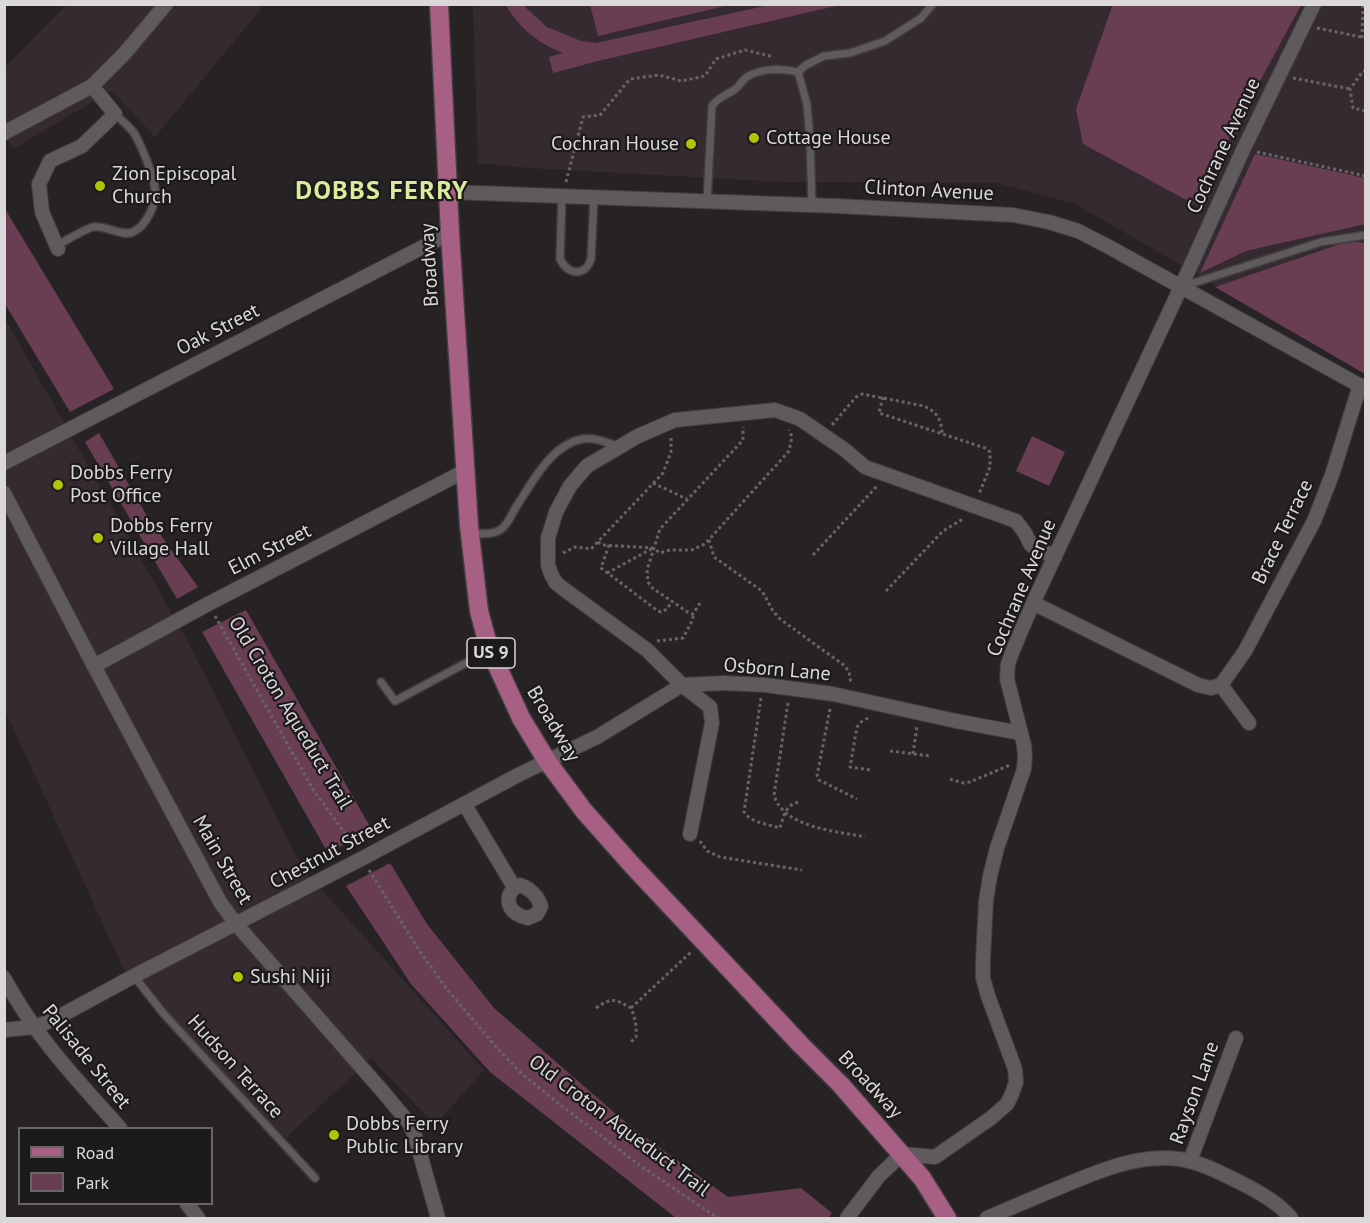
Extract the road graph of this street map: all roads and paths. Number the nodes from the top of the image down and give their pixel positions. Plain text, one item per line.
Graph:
1 (166, 4) edge
2 (440, 4) edge
3 (933, 4) edge
4 (1314, 4) edge
5 (1363, 4) edge
6 (1304, 25) junction
7 (1364, 38) edge
8 (1365, 71) edge
9 (798, 72) junction
10 (1279, 75) junction
11 (92, 86) junction
12 (1350, 89) junction
13 (1365, 111) edge
14 (115, 114) junction
15 (4, 134) edge
16 (1243, 150) junction
17 (1365, 176) edge
18 (449, 192) junction
19 (562, 196) junction
20 (594, 197) junction
21 (707, 201) junction
22 (812, 205) junction
23 (450, 233) junction
24 (1365, 235) edge
25 (57, 248) joint
26 (1181, 287) junction
27 (1363, 387) edge
28 (883, 397) dead end
29 (745, 413) junction
30 (792, 416) junction
31 (668, 423) junction
32 (942, 434) junction
33 (823, 435) junction
34 (619, 447) junction
35 (4, 463) edge
36 (465, 471) junction
37 (884, 474) junction
38 (653, 483) junction
39 (4, 493) edge
40 (688, 500) junction
41 (973, 505) junction
42 (470, 532) junction
43 (709, 540) junction
44 (598, 542) junction
45 (609, 545) junction
46 (653, 548) junction
47 (813, 555) dead end
48 (1055, 557) junction
49 (548, 560) junction
50 (607, 573) junction
51 (886, 591) dead end
52 (672, 601) junction
53 (700, 603) dead end
54 (1034, 603) junction
55 (208, 604) junction
56 (693, 614) junction
57 (647, 650) junction
58 (492, 654) junction
59 (94, 666) junction
60 (381, 682) dead end
61 (682, 685) junction
62 (765, 685) junction
63 (1221, 685) junction
64 (790, 688) junction
65 (833, 694) junction
66 (850, 697) junction
67 (876, 703) junction
68 (918, 713) junction
69 (1250, 723) dead end
70 (1020, 733) junction
71 (890, 751) dead end
72 (895, 752) junction
73 (913, 754) junction
74 (930, 756) dead end
75 (1025, 758) junction
76 (894, 759) dead end
77 (547, 761) junction
78 (871, 770) dead end
79 (950, 779) dead end
80 (857, 799) dead end
81 (801, 802) dead end
82 (465, 805) junction
83 (785, 812) junction
84 (690, 834) joint
85 (866, 837) dead end
86 (363, 858) junction
87 (802, 870) dead end
88 (514, 888) dead end
89 (236, 924) junction
90 (703, 940) junction
91 (134, 976) junction
92 (4, 978) edge
93 (596, 1008) dead end
94 (632, 1008) junction
95 (34, 1027) junction
96 (4, 1030) edge
97 (1236, 1038) dead end
98 (630, 1043) dead end
99 (119, 1127) edge
100 (903, 1154) junction
101 (1190, 1161) junction
102 (315, 1178) dead end
103 (188, 1205) edge
104 (1288, 1217) edge
105 (198, 1218) edge
106 (438, 1218) edge
107 (718, 1218) edge
108 (847, 1218) edge
109 (947, 1218) edge
110 (987, 1218) edge

1 - 11 street
2 - 18 main road, Broadway / US 9
3 - 9 lane
4 - 6 street, Cochrane Avenue
5 - 7 path
6 - 7 path
6 - 10 street, Cochrane Avenue
8 - 12 path
9 - 19 path
9 - 21 lane
9 - 22 lane
10 - 12 path
10 - 16 street, Cochrane Avenue
11 - 14 street
11 - 15 street
12 - 13 path
14 - 25 street
14 - 25 lane
16 - 17 path
16 - 26 street, Cochrane Avenue
18 - 19 street, Clinton Avenue
18 - 23 main road, Broadway / US 9
19 - 20 street, Clinton Avenue
19 - 20 lane
20 - 21 street, Clinton Avenue
21 - 22 street, Clinton Avenue
22 - 26 street, Clinton Avenue
23 - 35 street, Oak Street
23 - 36 main road, Broadway / US 9
24 - 26 lane
26 - 27 street, Clinton Avenue
26 - 48 street, Cochrane Avenue
27 - 63 street, Brace Terrace
28 - 32 path
29 - 30 street
29 - 31 street
29 - 40 path
30 - 33 street
30 - 43 path
31 - 34 street
31 - 38 path
32 - 33 path
32 - 41 path
33 - 37 street
34 - 42 lane
34 - 49 street
36 - 42 main road, Broadway / US 9
36 - 55 street, Elm Street
37 - 41 street
37 - 47 path
38 - 40 path
38 - 44 path
39 - 59 street, Main Street
40 - 46 path
41 - 48 street
41 - 51 path
42 - 58 main road, Broadway / US 9
43 - 46 path
43 - 66 path
44 - 45 path
44 - 49 path
45 - 46 path
45 - 50 path
46 - 50 path
46 - 52 path
48 - 54 street, Cochrane Avenue
49 - 57 street
50 - 52 path
52 - 56 path
53 - 56 path
54 - 63 street
54 - 70 street, Cochrane Avenue
55 - 59 street, Elm Street
55 - 86 path, Old Croton Aqueduct Trail
56 - 57 path
57 - 61 street
58 - 60 lane
58 - 77 main road, Broadway / US 9
59 - 89 street, Main Street
61 - 62 street, Osborn Lane
61 - 77 street, Osborn Lane
61 - 84 street
62 - 64 street, Osborn Lane
62 - 83 path
63 - 69 street
64 - 65 street, Osborn Lane
64 - 83 path
65 - 66 street, Osborn Lane
65 - 80 path
66 - 67 street, Osborn Lane
67 - 68 street, Osborn Lane
67 - 78 path
68 - 70 street, Osborn Lane
68 - 73 path
70 - 75 street, Cochrane Avenue
71 - 72 path
72 - 73 path
72 - 76 path
73 - 74 path
75 - 79 path
75 - 100 street, Cochrane Avenue
77 - 82 street, Chestnut Street
77 - 90 main road, Broadway / US 9
81 - 83 path
82 - 86 street, Chestnut Street
82 - 88 street
83 - 85 path
84 - 87 path
86 - 89 street, Chestnut Street
86 - 107 path, Old Croton Aqueduct Trail
89 - 91 street, Chestnut Street
89 - 106 street, Main Street
90 - 94 path
90 - 100 main road, Broadway / US 9
91 - 95 street, Chestnut Street
91 - 102 lane, Hudson Terrace
92 - 95 street, Palisade Street
93 - 94 path
94 - 98 path
95 - 96 street, Chestnut Street
95 - 99 street, Palisade Street
97 - 101 street, Rayson Lane
100 - 108 street
100 - 109 main road, Broadway / US 9
101 - 104 street
101 - 110 street
103 - 105 street

